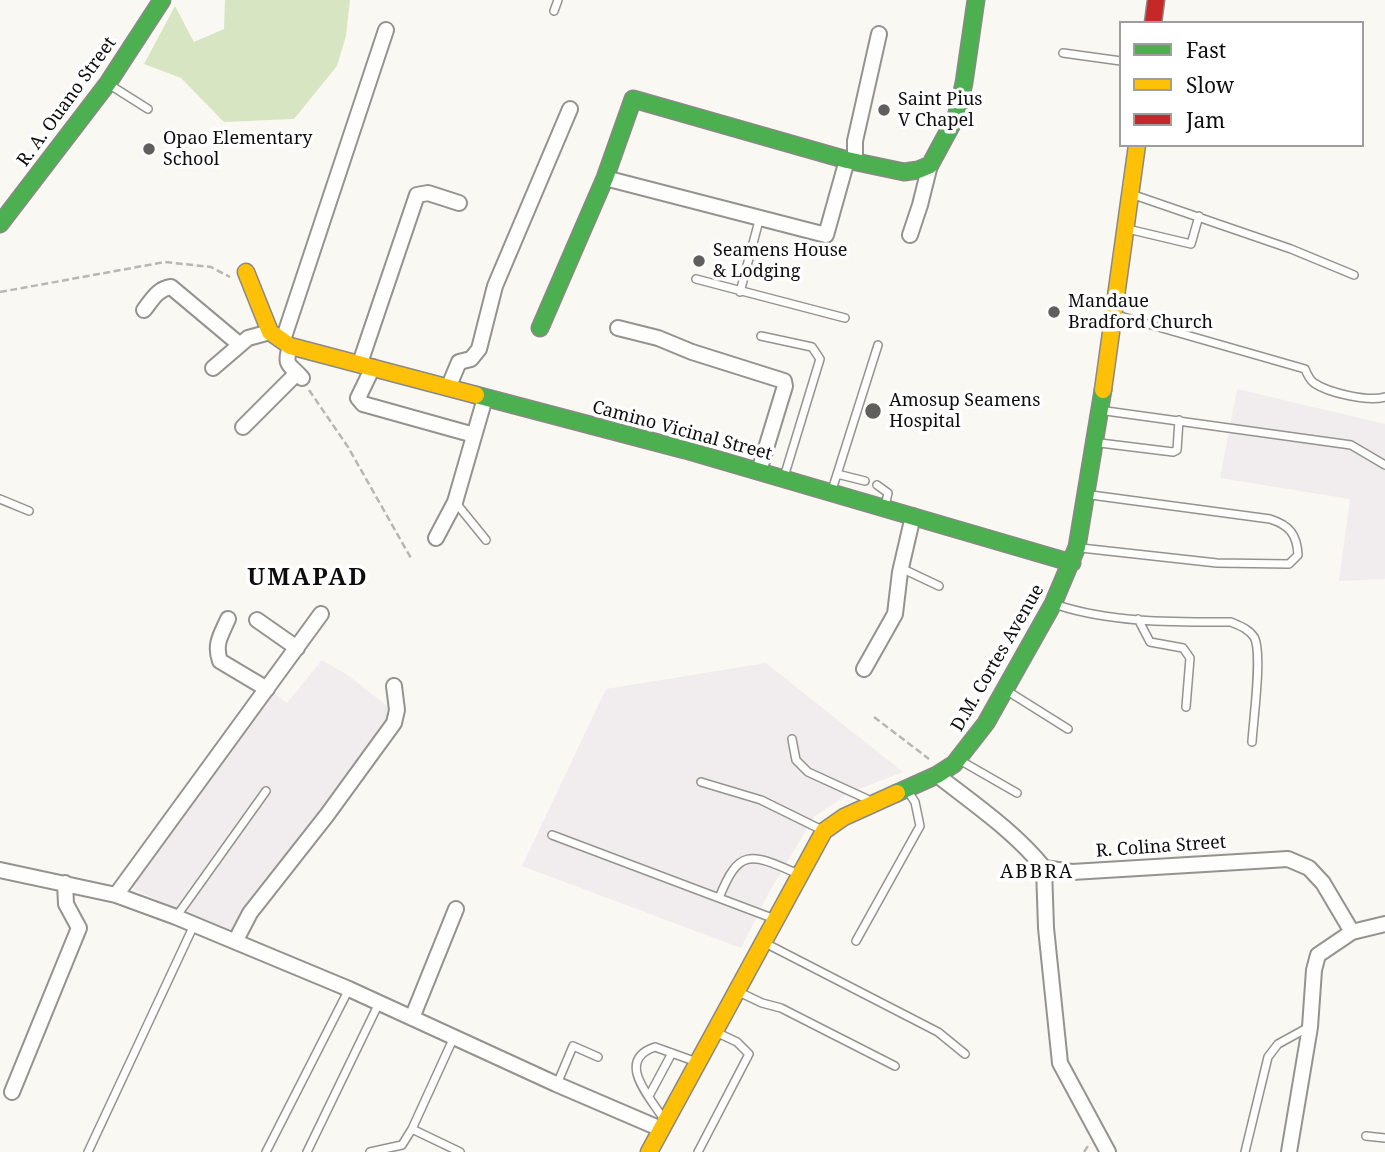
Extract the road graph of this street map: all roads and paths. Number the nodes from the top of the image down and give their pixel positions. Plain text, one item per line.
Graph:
1 (162, 0) edge
2 (558, 0) edge
3 (976, 0) edge
4 (1156, 0) edge
5 (554, 11) dead end
6 (1153, 21) edge
7 (386, 30) dead end
8 (879, 34) dead end
9 (1063, 53) dead end
10 (1119, 61) edge
11 (108, 83) junction
12 (148, 109) dead end
13 (570, 109) dead end
14 (1136, 147) edge
15 (851, 161) junction
16 (930, 165) junction
17 (605, 178) junction
18 (1130, 194) junction
19 (459, 202) dead end
20 (760, 216) junction
21 (1199, 216) junction
22 (2, 218) edge
23 (1124, 228) junction
24 (910, 235) dead end
25 (239, 275) joint
26 (1354, 275) dead end
27 (696, 279) dead end
28 (0, 292) edge
29 (740, 292) junction
30 (144, 310) dead end
31 (1112, 314) junction
32 (845, 318) dead end
33 (540, 328) dead end
34 (618, 328) dead end
35 (761, 336) dead end
36 (281, 339) junction
37 (239, 344) junction
38 (878, 345) dead end
39 (367, 365) junction
40 (213, 368) dead end
41 (300, 376) junction
42 (448, 388) junction
43 (1385, 397) edge
44 (485, 398) junction
45 (1100, 410) junction
46 (1179, 420) junction
47 (243, 427) dead end
48 (474, 435) junction
49 (1095, 443) junction
50 (1385, 465) edge
51 (759, 471) junction
52 (837, 474) junction
53 (783, 480) junction
54 (864, 481) dead end
55 (877, 485) dead end
56 (1086, 493) junction
57 (830, 494) junction
58 (0, 499) edge
59 (455, 502) junction
60 (884, 510) junction
61 (29, 512) dead end
62 (913, 516) junction
63 (436, 538) dead end
64 (486, 540) dead end
65 (1074, 555) junction
66 (412, 560) dead end
67 (901, 568) junction
68 (939, 586) dead end
69 (1054, 604) junction
70 (321, 614) dead end
71 (228, 619) dead end
72 (257, 620) dead end
73 (1138, 620) junction
74 (297, 648) junction
75 (864, 669) dead end
76 (394, 686) dead end
77 (267, 688) junction
78 (1005, 690) junction
79 (1186, 707) dead end
80 (874, 717) dead end
81 (1068, 729) dead end
82 (792, 739) dead end
83 (1252, 743) dead end
84 (959, 759) junction
85 (937, 775) junction
86 (701, 782) dead end
87 (906, 788) junction
88 (265, 791) dead end
89 (1017, 793) dead end
90 (875, 802) junction
91 (824, 831) junction
92 (552, 835) dead end
93 (1044, 868) junction
94 (0, 870) edge
95 (800, 875) junction
96 (65, 883) junction
97 (116, 895) junction
98 (719, 898) junction
99 (456, 909) dead end
100 (176, 917) junction
101 (776, 919) junction
102 (1385, 924) edge
103 (194, 925) junction
104 (1352, 932) junction
105 (236, 940) junction
106 (856, 942) dead end
107 (763, 943) junction
108 (349, 989) junction
109 (737, 990) junction
110 (379, 1003) junction
111 (412, 1018) junction
112 (1310, 1027) junction
113 (715, 1031) junction
114 (454, 1037) junction
115 (672, 1053) junction
116 (965, 1054) dead end
117 (598, 1057) dead end
118 (698, 1062) junction
119 (895, 1066) dead end
120 (556, 1084) junction
121 (12, 1092) dead end
122 (649, 1096) junction
123 (663, 1125) junction
124 (412, 1129) junction
125 (1366, 1136) dead end
126 (1385, 1138) edge
127 (88, 1152) edge
128 (267, 1152) edge
129 (307, 1152) edge
130 (370, 1152) edge
131 (460, 1152) edge
132 (649, 1152) edge
133 (698, 1152) edge
134 (1108, 1152) edge
135 (1245, 1152) edge
136 (1289, 1152) edge

1 - 11 main road, R. A. Ouano Street
2 - 5 lane
3 - 16 main road
4 - 6 main road
7 - 36 street
8 - 15 street
9 - 10 lane
11 - 12 lane
11 - 22 main road, R. A. Ouano Street
13 - 42 street
14 - 18 main road, D.M. Cortes Avenue
15 - 16 main road
15 - 17 main road
15 - 20 street
16 - 24 street
17 - 20 street
17 - 33 main road
18 - 21 lane
18 - 23 main road, D.M. Cortes Avenue
19 - 39 street
20 - 29 lane
21 - 23 lane
21 - 26 lane
23 - 31 main road, D.M. Cortes Avenue
25 - 28 path
25 - 36 main road
27 - 29 lane
29 - 32 lane
30 - 37 street
31 - 43 lane
31 - 45 main road, D.M. Cortes Avenue
34 - 51 street
35 - 53 lane
36 - 37 street
36 - 39 main road, Camino Vicinal Street
36 - 41 street
37 - 40 street
38 - 52 lane
39 - 42 main road, Camino Vicinal Street
39 - 48 street
41 - 47 street
41 - 66 path
42 - 44 main road, Camino Vicinal Street
44 - 48 street
44 - 51 main road, Camino Vicinal Street
45 - 46 lane
45 - 49 main road, D.M. Cortes Avenue
46 - 49 lane
46 - 50 lane
48 - 59 street
49 - 56 main road, D.M. Cortes Avenue
51 - 53 main road, Camino Vicinal Street
52 - 54 lane
52 - 57 lane
53 - 57 main road, Camino Vicinal Street
55 - 60 lane
56 - 65 main road, D.M. Cortes Avenue
56 - 65 lane
57 - 60 main road, Camino Vicinal Street
58 - 61 lane
59 - 63 street
59 - 64 lane
60 - 62 main road, Camino Vicinal Street
62 - 65 main road, Camino Vicinal Street
62 - 67 street
65 - 69 main road, D.M. Cortes Avenue
67 - 68 lane
67 - 75 street
69 - 73 lane
69 - 78 main road, D.M. Cortes Avenue
70 - 74 street
71 - 77 street
72 - 74 street
73 - 79 lane
73 - 83 lane
74 - 77 street
76 - 105 street
77 - 97 street
78 - 81 lane
78 - 84 main road, D.M. Cortes Avenue
80 - 85 path
82 - 90 lane
84 - 85 main road, D.M. Cortes Avenue
84 - 89 lane
85 - 87 main road, D.M. Cortes Avenue
85 - 93 street
86 - 91 lane
87 - 90 main road, D.M. Cortes Avenue
87 - 106 lane
88 - 100 lane
90 - 91 main road, D.M. Cortes Avenue
91 - 95 main road, D.M. Cortes Avenue
92 - 98 lane
93 - 104 street, R. Colina Street
93 - 134 street
94 - 96 street
95 - 98 lane
95 - 101 main road, D.M. Cortes Avenue
96 - 97 street
96 - 121 street
97 - 100 street
98 - 101 lane
99 - 111 street
100 - 103 street
101 - 107 main road, D.M. Cortes Avenue
102 - 104 street
103 - 105 street
103 - 127 lane
104 - 112 street
105 - 108 street
107 - 109 main road, D.M. Cortes Avenue
107 - 116 lane
108 - 110 street
108 - 128 lane
109 - 113 main road, D.M. Cortes Avenue
109 - 119 lane
110 - 111 street
110 - 129 lane
111 - 114 street
112 - 135 lane
112 - 136 street
113 - 118 main road, D.M. Cortes Avenue
113 - 133 lane
114 - 120 street
114 - 124 lane
115 - 118 lane
115 - 122 lane
115 - 122 lane
117 - 120 lane
118 - 123 main road, D.M. Cortes Avenue
120 - 123 street
122 - 123 lane
123 - 132 main road, D.M. Cortes Avenue
124 - 130 lane
124 - 131 lane
125 - 126 lane

